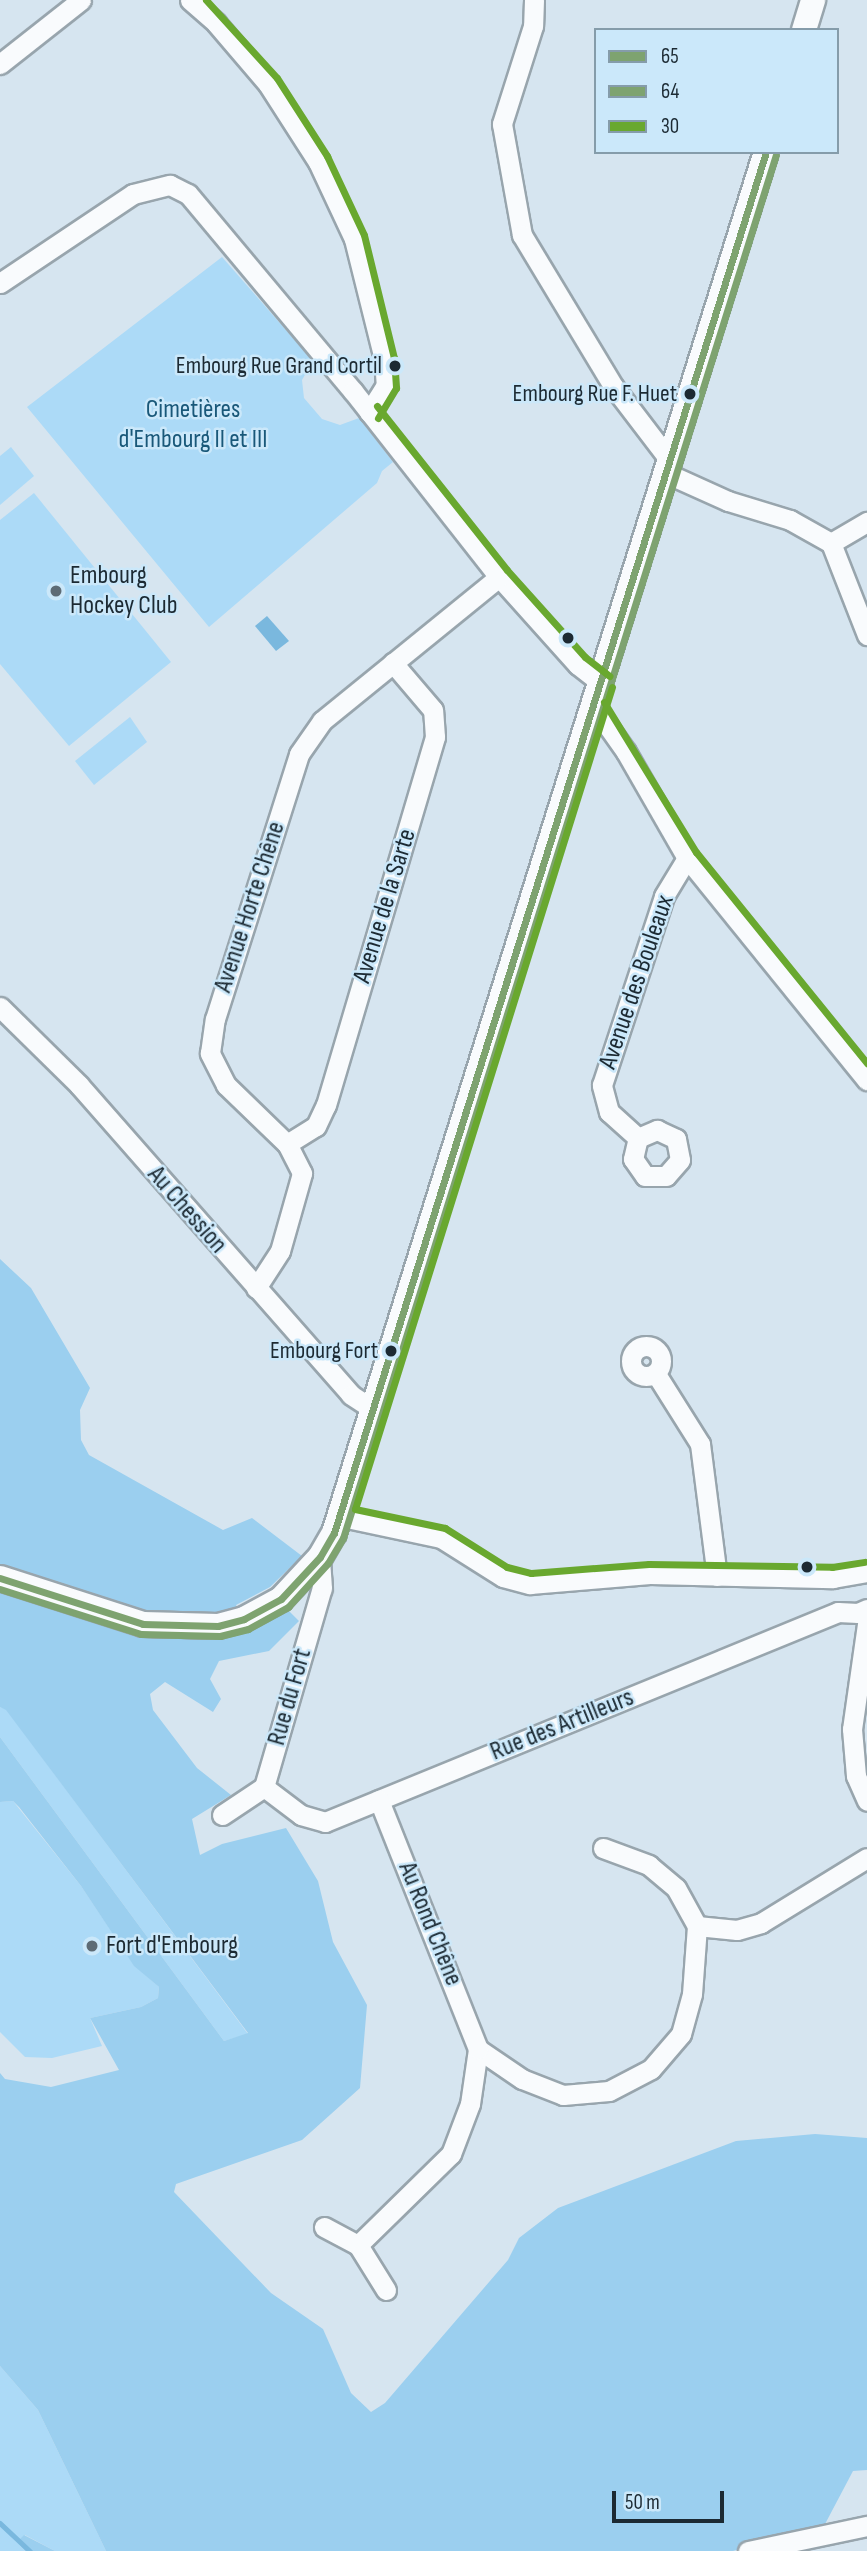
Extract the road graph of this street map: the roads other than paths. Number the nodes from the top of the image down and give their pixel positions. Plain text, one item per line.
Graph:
1 (81, 0) edge
2 (190, 0) edge
3 (534, 0) edge
4 (813, 0) edge
5 (805, 28) edge
6 (0, 64) edge
7 (765, 154) edge
8 (0, 283) edge
9 (369, 412) junction
10 (669, 468) junction
11 (867, 522) edge
12 (831, 543) junction
13 (499, 577) junction
14 (867, 635) edge
15 (393, 663) junction
16 (602, 684) junction
17 (595, 708) junction
18 (687, 858) junction
19 (0, 1007) edge
20 (867, 1080) edge
21 (638, 1138) dead end
22 (286, 1144) junction
23 (256, 1288) junction
24 (656, 1374) dead end
25 (376, 1411) junction
26 (342, 1517) junction
27 (320, 1557) junction
28 (867, 1572) edge
29 (718, 1576) junction
30 (0, 1578) edge
31 (867, 1609) edge
32 (867, 1624) edge
33 (264, 1787) junction
34 (379, 1800) junction
35 (867, 1801) edge
36 (222, 1815) dead end
37 (603, 1848) dead end
38 (867, 1858) edge
39 (697, 1926) junction
40 (478, 2049) junction
41 (324, 2227) dead end
42 (358, 2245) junction
43 (386, 2290) dead end
44 (867, 2526) edge
45 (748, 2551) edge

1 - 6 street
2 - 9 street
3 - 10 street
4 - 5 main road
7 - 10 main road
8 - 9 street
9 - 13 street
10 - 12 street
10 - 16 main road
11 - 12 street
12 - 14 street
13 - 15 street, Avenue Horte Chêne
13 - 16 street
15 - 22 street, Avenue de la Sarte
15 - 22 street, Avenue Horte Chêne
16 - 17 main road
17 - 18 street, Avenue des Bouleaux
17 - 25 main road
18 - 20 street, Avenue des Bouleaux
18 - 21 street, Avenue des Bouleaux
19 - 23 street, Au Chession
22 - 23 street, Avenue Horte Chêne
23 - 25 street, Au Chession
24 - 29 street
25 - 26 main road
26 - 27 main road
26 - 29 street
27 - 30 main road
27 - 33 street, Rue du Fort
28 - 29 street
31 - 34 street, Rue des Artilleurs
32 - 35 street
33 - 34 street, Rue des Artilleurs
33 - 36 street
34 - 40 street, Au Rond Chêne
37 - 39 street
38 - 39 street
39 - 40 street
40 - 42 street, Au Rond Chêne
41 - 42 street
42 - 43 street
44 - 45 street

